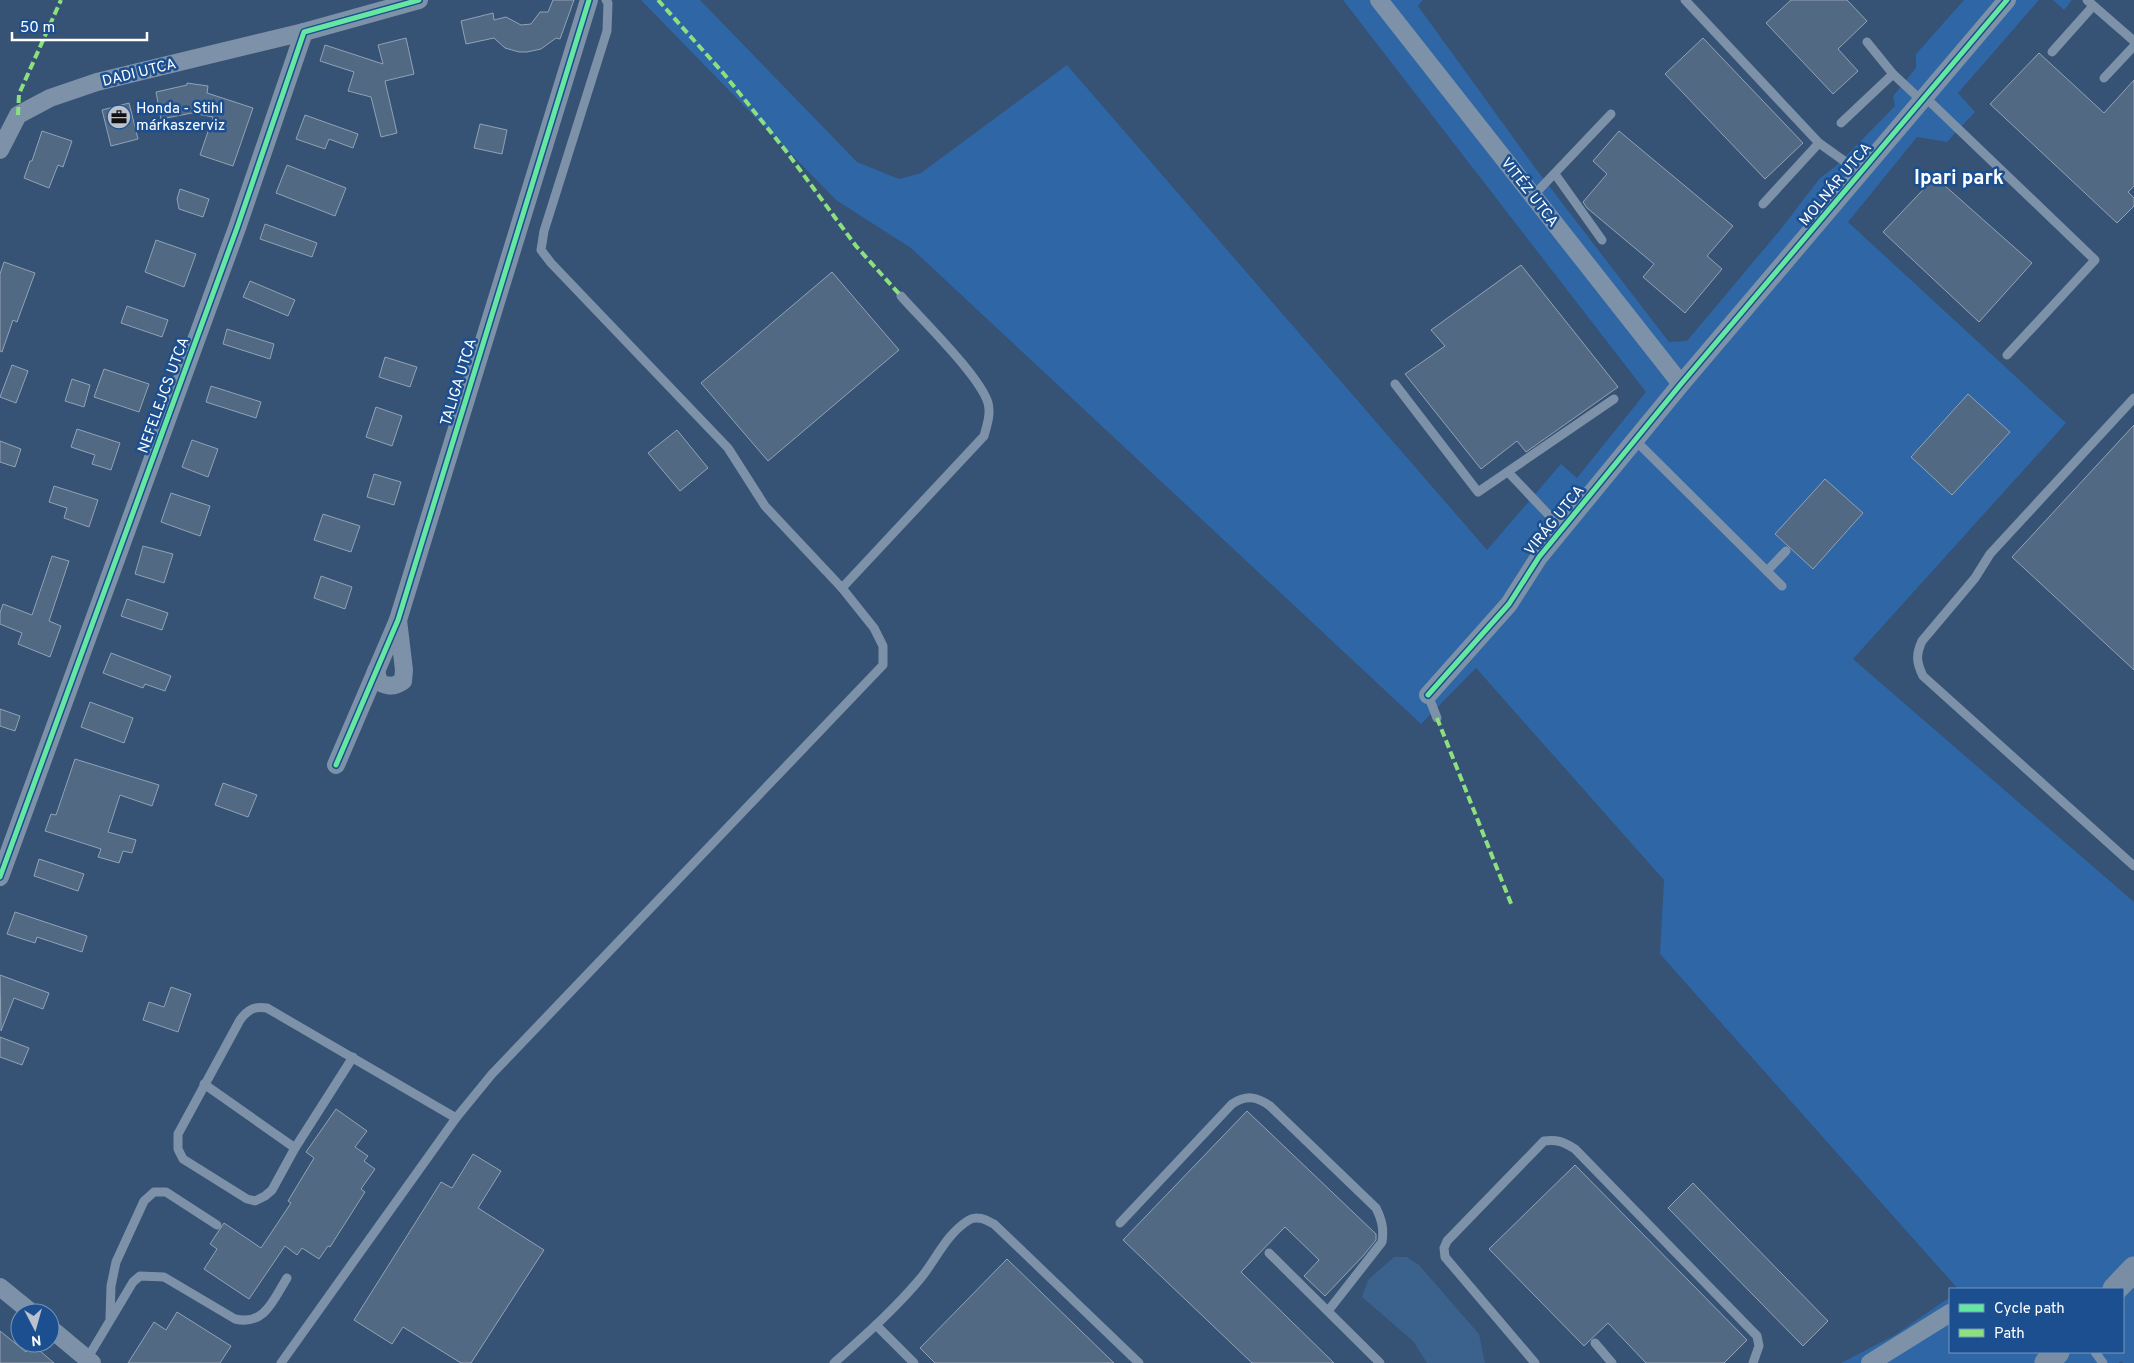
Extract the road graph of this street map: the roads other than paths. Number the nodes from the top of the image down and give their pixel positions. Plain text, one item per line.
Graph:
1 (419, 0) edge
2 (589, 0) edge
3 (606, 0) edge
4 (1379, 0) edge
5 (1685, 0) edge
6 (2007, 0) edge
7 (2090, 3) edge
8 (304, 32) junction
9 (2134, 41) edge
10 (1867, 42) dead end
11 (2134, 46) edge
12 (2052, 52) dead end
13 (1893, 74) junction
14 (2104, 78) dead end
15 (1923, 99) junction
16 (1611, 114) dead end
17 (1841, 123) dead end
18 (1819, 142) junction
19 (1, 145) edge
20 (1860, 173) junction
21 (1555, 174) junction
22 (1533, 196) junction
23 (1763, 204) dead end
24 (1602, 240) dead end
25 (901, 296) dead end
26 (2008, 355) dead end
27 (1395, 384) dead end
28 (1681, 384) junction
29 (2134, 398) edge
30 (1614, 400) dead end
31 (1635, 440) junction
32 (1508, 472) junction
33 (1562, 529) junction
34 (1786, 552) dead end
35 (1767, 571) junction
36 (1782, 586) dead end
37 (842, 588) junction
38 (398, 620) junction
39 (376, 671) junction
40 (1428, 695) joint
41 (1438, 718) dead end
42 (336, 765) dead end
43 (2134, 866) edge
44 (0, 877) edge
45 (353, 1057) junction
46 (204, 1084) junction
47 (456, 1118) junction
48 (295, 1148) junction
49 (1120, 1223) dead end
50 (217, 1225) dead end
51 (1269, 1253) dead end
52 (2134, 1269) edge
53 (287, 1278) dead end
54 (0, 1287) edge
55 (2116, 1288) edge
56 (20, 1303) edge
57 (1328, 1311) junction
58 (1949, 1313) edge
59 (110, 1319) junction
60 (876, 1325) junction
61 (60, 1336) edge
62 (1595, 1343) dead end
63 (2056, 1353) edge
64 (2095, 1353) edge
65 (89, 1361) edge
66 (281, 1363) edge
67 (834, 1363) edge
68 (914, 1363) edge
69 (1139, 1363) edge
70 (1380, 1363) edge
71 (1535, 1363) edge
72 (1612, 1363) edge
73 (1753, 1363) edge
74 (1870, 1363) edge
75 (2047, 1363) edge
76 (2103, 1363) edge

1 - 8 street
2 - 38 street, TALIGA UTCA
3 - 37 lane
4 - 22 street, VITÉZ UTCA
5 - 18 lane
6 - 15 street, MOLNÁR UTCA
7 - 9 lane
7 - 12 lane
8 - 19 street, DADI UTCA
8 - 44 street, NEFELEJCS UTCA
10 - 13 lane
11 - 14 lane
13 - 15 lane
13 - 17 lane
15 - 20 street, MOLNÁR UTCA
15 - 26 lane
16 - 21 lane
18 - 20 lane
18 - 23 lane
20 - 28 street, MOLNÁR UTCA
21 - 22 lane
21 - 24 lane
22 - 28 street, VITÉZ UTCA
25 - 37 lane
27 - 32 lane
28 - 31 street, VIRÁG UTCA
29 - 43 lane
30 - 32 lane
31 - 33 street, VIRÁG UTCA
31 - 35 lane
32 - 33 lane
33 - 40 street, VIRÁG UTCA
34 - 35 lane
35 - 36 lane
37 - 47 lane
38 - 39 street, TALIGA UTCA
38 - 39 street, TALIGA UTCA
39 - 42 street, TALIGA UTCA
40 - 41 lane
45 - 46 lane
45 - 47 lane
45 - 48 lane
46 - 48 lane
46 - 48 lane
47 - 66 lane
49 - 57 lane
50 - 59 lane
51 - 57 lane
52 - 55 main road
53 - 59 lane
54 - 56 street
57 - 70 lane
58 - 74 street
59 - 65 lane
60 - 67 lane
60 - 68 lane
60 - 69 lane
61 - 65 street
62 - 72 lane
63 - 75 main road
64 - 76 lane
71 - 73 lane

